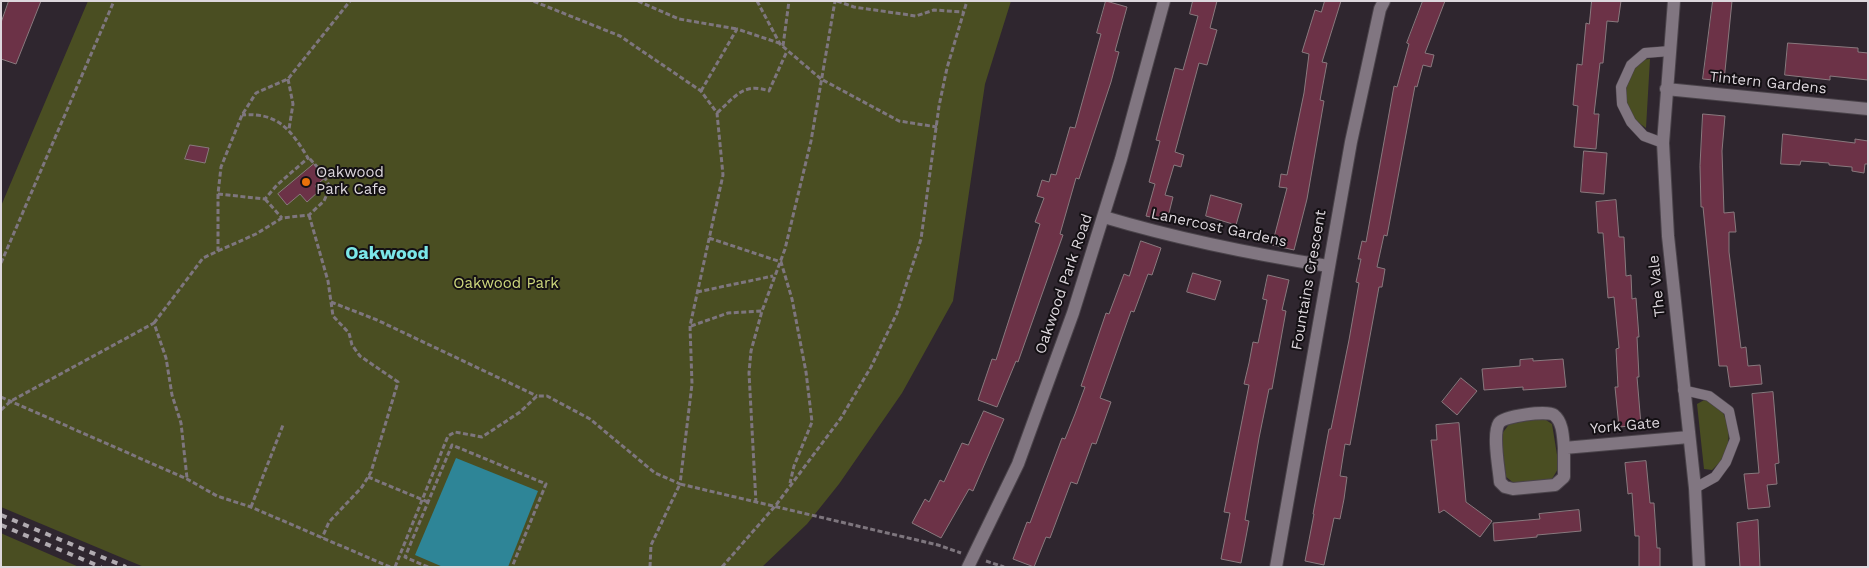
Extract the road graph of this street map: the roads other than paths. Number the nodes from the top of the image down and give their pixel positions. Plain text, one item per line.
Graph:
1 (1164, 1) edge
2 (1384, 1) edge
3 (1674, 1) edge
4 (1670, 51) junction
5 (1666, 89) junction
6 (1868, 109) edge
7 (1663, 143) junction
8 (1104, 217) junction
9 (1328, 266) junction
10 (1684, 390) junction
11 (1689, 437) junction
12 (1564, 448) junction
13 (1695, 488) junction
14 (970, 562) edge
15 (1276, 567) edge
16 (1699, 567) edge

1 - 8 street, Oakwood Park Road
2 - 9 street, Fountains Crescent
3 - 4 street, The Vale
4 - 5 street, The Vale
4 - 7 lane
5 - 6 street, Tintern Gardens
5 - 7 street, The Vale
7 - 10 street, The Vale
8 - 9 street, Lanercost Gardens
8 - 14 street, Oakwood Park Road
9 - 15 street, Fountains Crescent
10 - 11 street, The Vale
10 - 13 lane
11 - 12 street, York Gate
11 - 13 street, The Vale
12 - 12 street
13 - 16 street, The Vale

